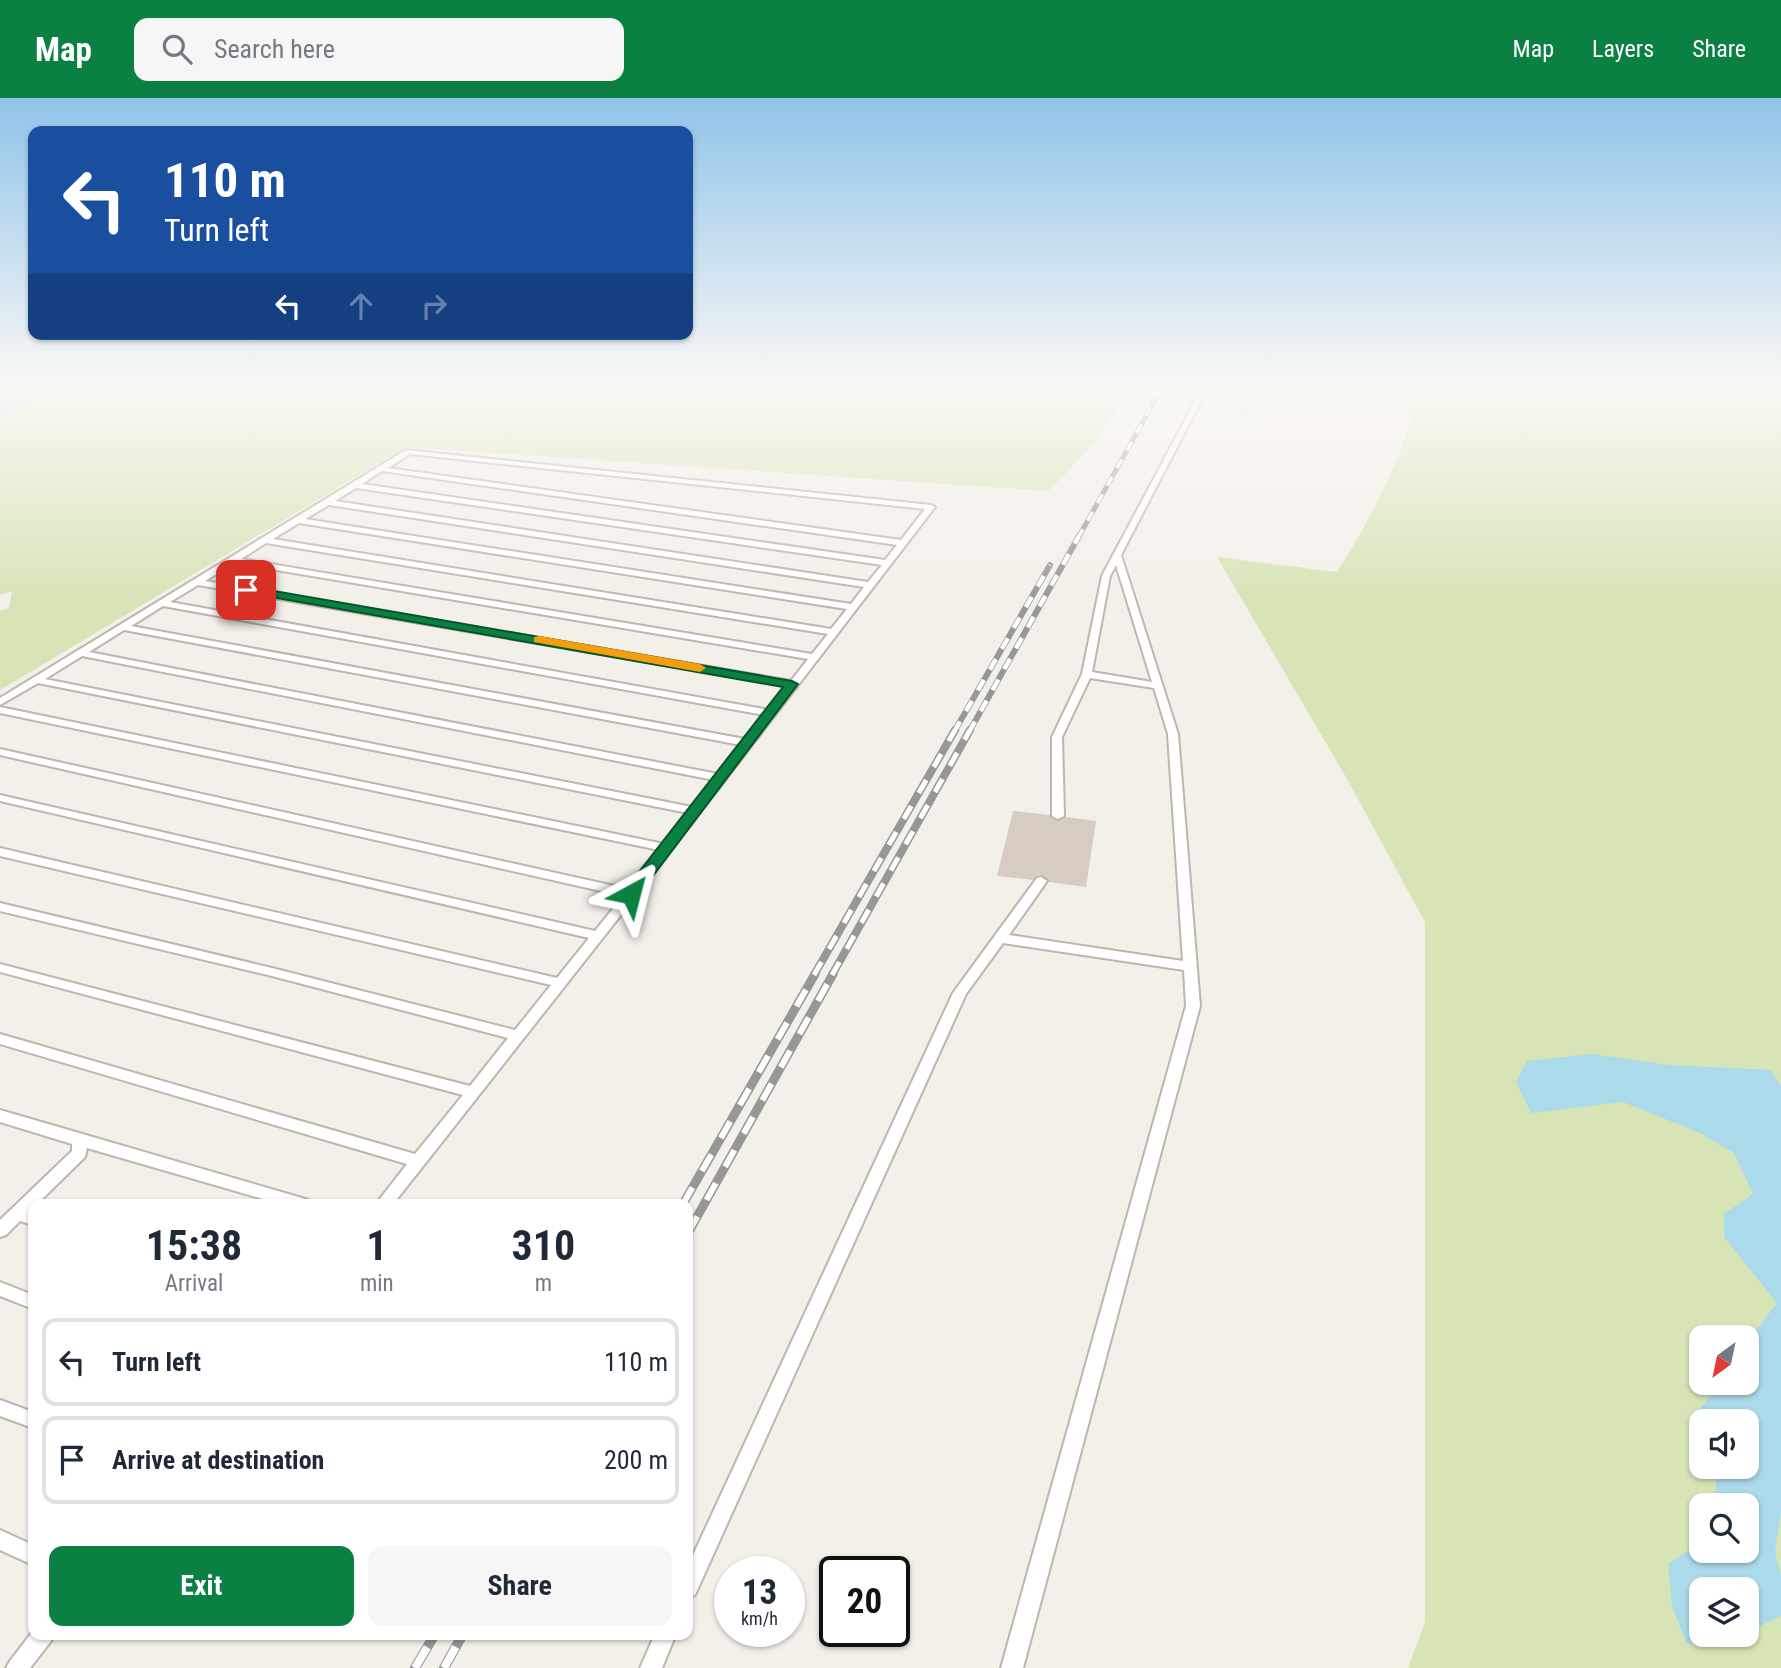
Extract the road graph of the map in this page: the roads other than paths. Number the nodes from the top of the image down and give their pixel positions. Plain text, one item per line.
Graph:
1 (400, 457) edge
2 (464, 457) edge
3 (1168, 457) edge
4 (381, 469) junction
5 (355, 485) junction
6 (328, 502) junction
7 (297, 520) junction
8 (265, 540) junction
9 (902, 543) junction
10 (1117, 555) junction
11 (233, 560) junction
12 (886, 563) junction
13 (197, 582) junction
14 (868, 585) junction
15 (162, 603) junction
16 (851, 607) junction
17 (123, 627) junction
18 (832, 632) junction
19 (80, 653) junction
20 (813, 657) junction
21 (1087, 674) junction
22 (36, 680) junction
23 (792, 684) junction
24 (1157, 686) junction
25 (0, 702) edge
26 (0, 710) edge
27 (769, 713) junction
28 (747, 743) junction
29 (0, 752) edge
30 (720, 778) junction
31 (0, 798) edge
32 (695, 811) junction
33 (1058, 816) dead end
34 (666, 848) junction
35 (0, 852) edge
36 (1041, 881) dead end
37 (631, 894) junction
38 (0, 907) edge
39 (598, 936) junction
40 (1000, 938) junction
41 (1188, 966) junction
42 (0, 968) edge
43 (560, 983) junction
44 (518, 1036) junction
45 (0, 1039) edge
46 (473, 1092) junction
47 (0, 1116) edge
48 (79, 1140) junction
49 (419, 1161) junction
50 (40, 1199) edge
51 (285, 1199) edge
52 (388, 1199) edge
53 (25, 1216) edge
54 (0, 1230) edge
55 (0, 1289) edge
56 (28, 1300) edge
57 (0, 1408) edge
58 (28, 1418) edge
59 (0, 1540) edge
60 (28, 1553) edge
61 (693, 1577) edge
62 (39, 1640) edge
63 (664, 1640) edge
64 (17, 1668) edge
65 (651, 1668) edge
66 (1012, 1668) edge

1 - 4 lane
2 - 9 lane
3 - 10 lane
4 - 5 lane
4 - 9 lane
5 - 6 lane
5 - 12 lane
6 - 7 lane
6 - 14 lane
7 - 8 lane
7 - 16 lane
8 - 11 lane
8 - 18 lane
9 - 12 lane
10 - 21 lane
10 - 24 lane
11 - 13 lane
11 - 20 lane
12 - 14 lane
13 - 15 lane
13 - 23 lane
14 - 16 lane
15 - 17 lane
15 - 27 lane
16 - 18 lane
17 - 19 lane
17 - 28 lane
18 - 20 lane
19 - 22 lane
19 - 30 lane
20 - 23 lane
21 - 24 lane
21 - 33 lane
22 - 25 lane
22 - 32 lane
23 - 27 lane
24 - 41 lane
26 - 34 lane
27 - 28 lane
28 - 30 lane
29 - 37 lane
30 - 32 lane
31 - 39 lane
32 - 34 lane
34 - 37 lane
35 - 43 lane
36 - 40 lane
37 - 39 lane
38 - 44 lane
39 - 43 lane
40 - 41 lane
40 - 61 lane
41 - 66 lane
42 - 46 lane
43 - 44 lane
44 - 46 lane
45 - 49 lane
46 - 49 lane
47 - 48 lane
48 - 50 lane
48 - 51 lane
49 - 52 lane
53 - 54 lane
55 - 56 lane
57 - 58 lane
59 - 60 lane
62 - 64 lane
63 - 65 lane

